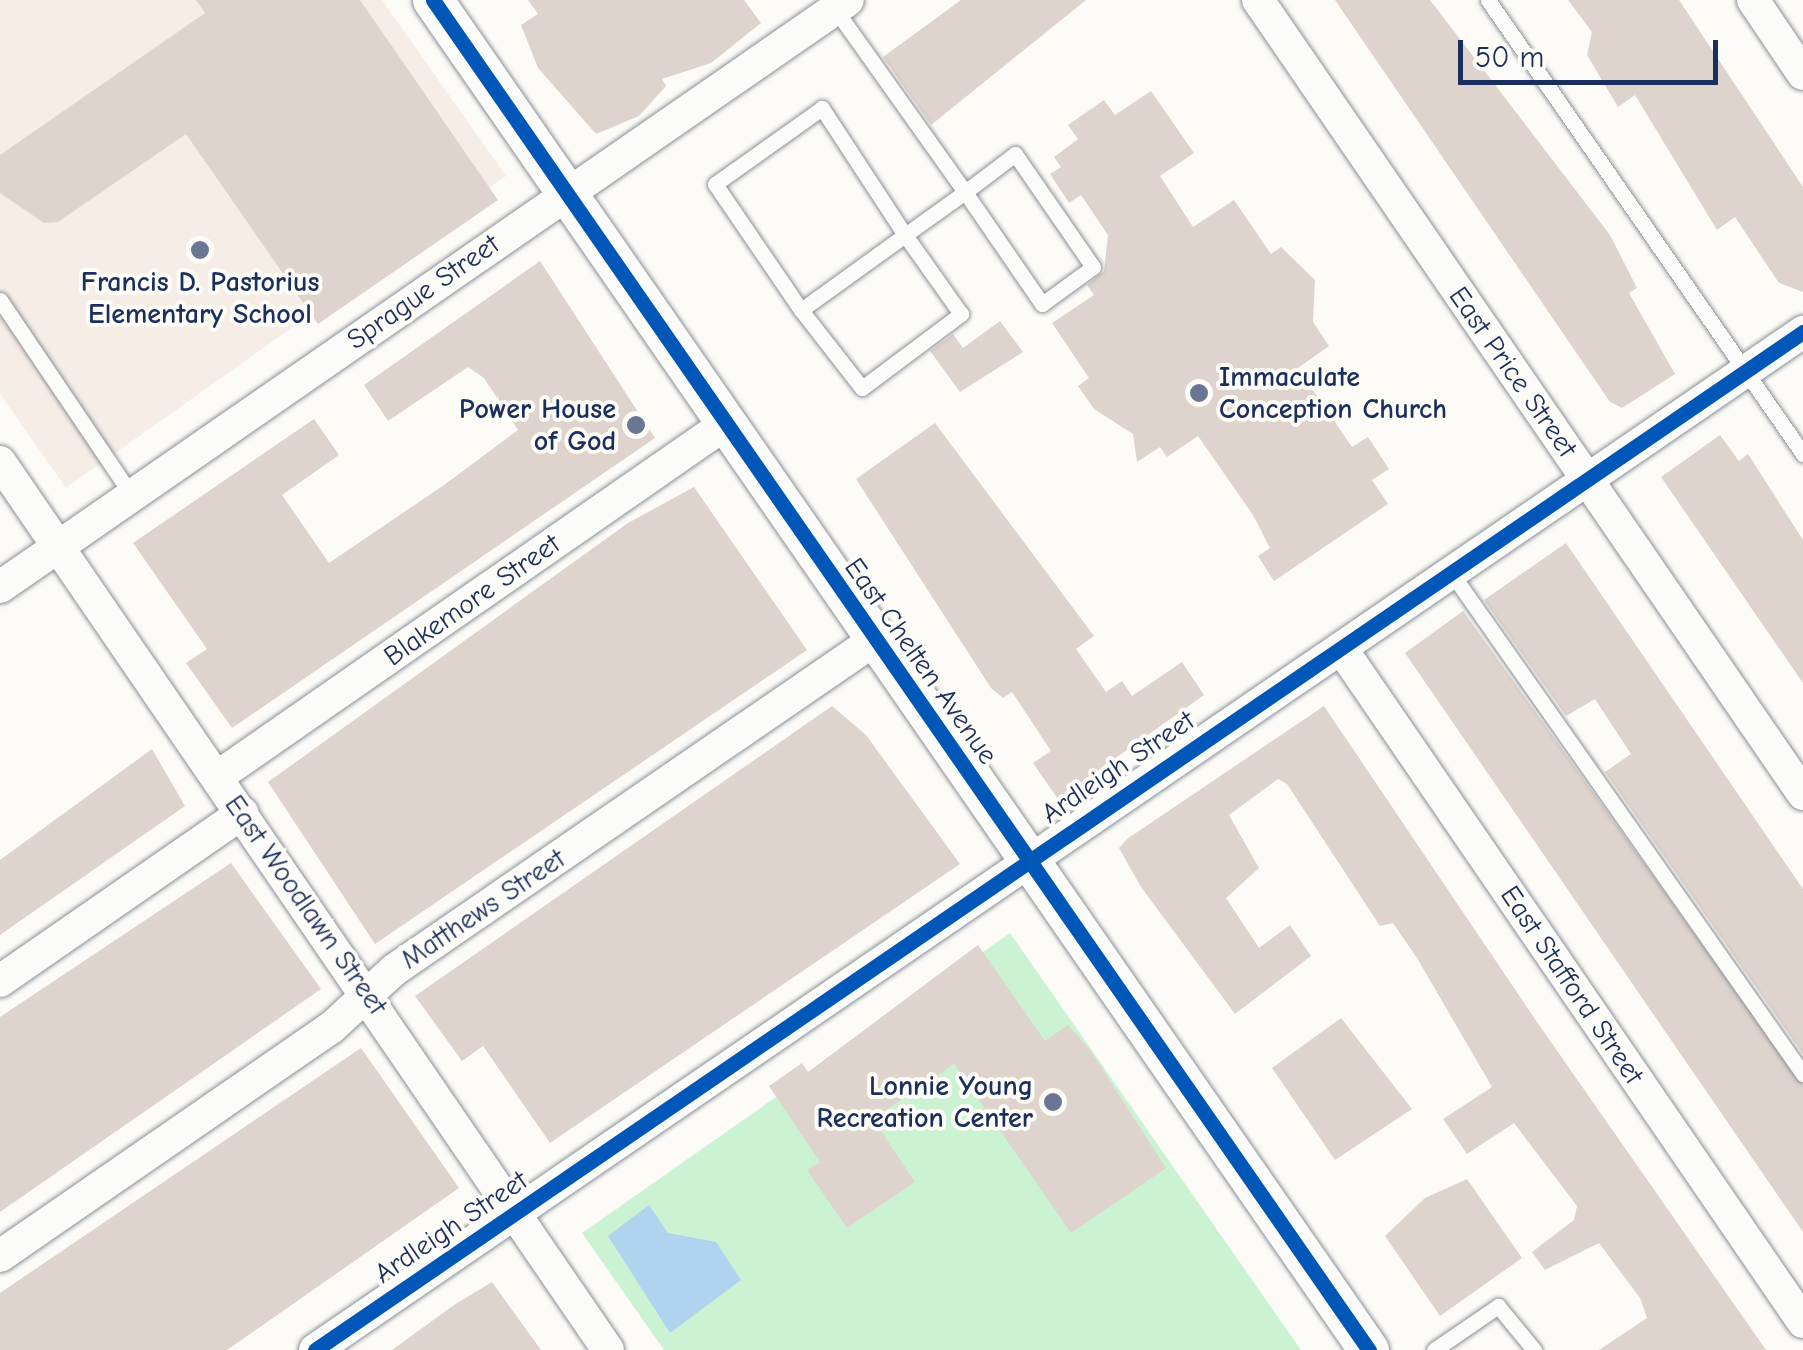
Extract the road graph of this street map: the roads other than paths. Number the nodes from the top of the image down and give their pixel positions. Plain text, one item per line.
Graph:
1 (433, 0) edge
2 (1258, 0) edge
3 (1488, 0) edge
4 (1753, 0) edge
5 (842, 4) edge
6 (1803, 74) edge
7 (566, 192) junction
8 (965, 192) junction
9 (906, 236) junction
10 (0, 300) edge
11 (801, 310) junction
12 (1803, 332) edge
13 (1746, 370) junction
14 (727, 423) junction
15 (1803, 454) edge
16 (0, 462) edge
17 (1588, 480) junction
18 (132, 496) junction
19 (59, 547) junction
20 (1450, 571) junction
21 (0, 587) edge
22 (876, 639) junction
23 (1341, 648) junction
24 (218, 777) junction
25 (1803, 794) edge
26 (243, 813) junction
27 (1028, 857) junction
28 (0, 981) edge
29 (368, 994) junction
30 (1803, 1074) edge
31 (519, 1212) junction
32 (0, 1256) edge
33 (1803, 1322) edge
34 (316, 1350) edge
35 (608, 1350) edge
36 (1369, 1350) edge
37 (1434, 1350) edge
38 (1534, 1350) edge

1 - 7 street, East Chelten Avenue
2 - 17 street, East Price Street
3 - 13 lane
4 - 6 street
5 - 7 street, Sprague Street
5 - 8 lane
7 - 14 street, East Chelten Avenue
7 - 18 street, Sprague Street
8 - 8 lane
8 - 9 lane
9 - 11 lane
9 - 11 lane
9 - 11 lane
10 - 18 lane
12 - 13 street, Ardleigh Street
13 - 15 lane
13 - 17 street, Ardleigh Street
14 - 22 street, East Chelten Avenue
14 - 24 street, Blakemore Street
16 - 19 street, East Woodlawn Street
17 - 20 street, Ardleigh Street
17 - 25 street, East Price Street
18 - 19 street, Sprague Street
19 - 21 street, Sprague Street
19 - 24 street, East Woodlawn Street
20 - 23 street, Ardleigh Street
20 - 30 lane
22 - 27 street, East Chelten Avenue
22 - 29 street, Matthews Street
23 - 27 street, Ardleigh Street
23 - 33 street, East Stafford Street
24 - 26 street, East Woodlawn Street
26 - 28 street
26 - 29 street, East Woodlawn Street
27 - 31 street, Ardleigh Street
27 - 36 street, East Chelten Avenue
29 - 31 street, East Woodlawn Street
29 - 32 street, Matthews Street
31 - 34 street, Ardleigh Street
31 - 35 street, East Woodlawn Street
37 - 38 lane

